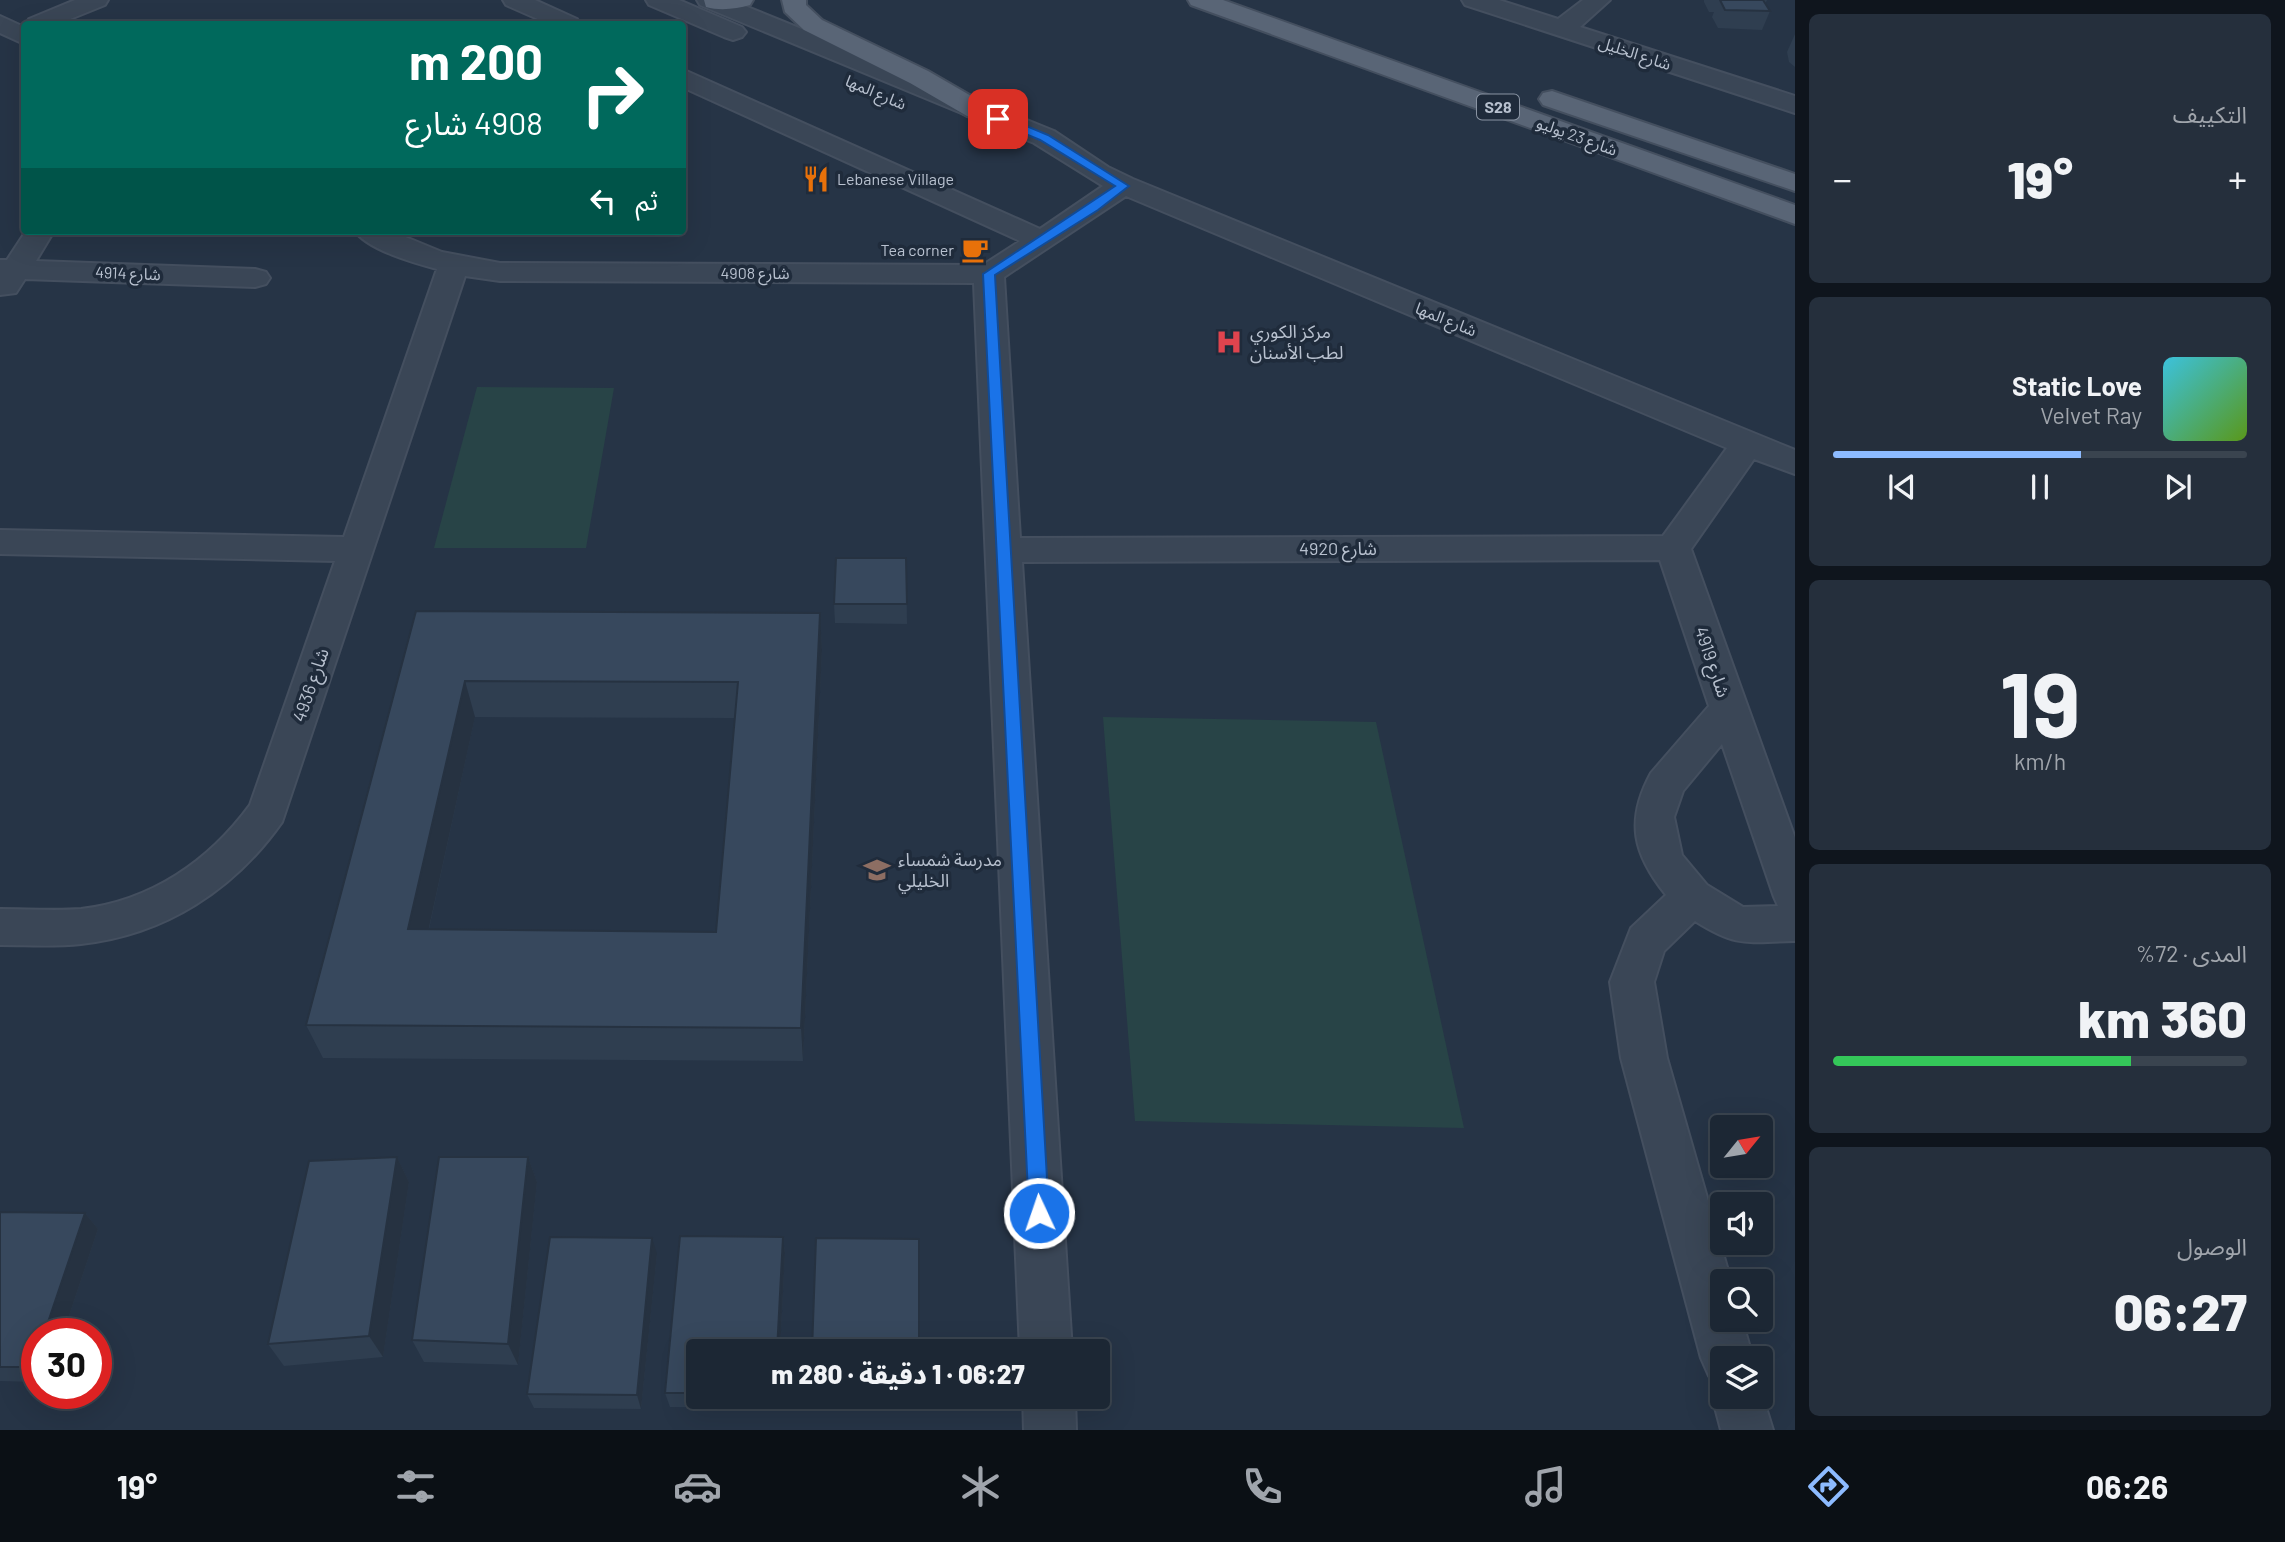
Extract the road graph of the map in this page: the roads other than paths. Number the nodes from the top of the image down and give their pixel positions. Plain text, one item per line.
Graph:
1 (96, 0) edge
2 (514, 0) edge
3 (658, 0) edge
4 (741, 0) edge
5 (794, 0) edge
6 (1180, 0) edge
7 (1200, 0) edge
8 (1265, 0) edge
9 (1474, 0) edge
10 (1598, 0) edge
11 (712, 6) edge
12 (44, 21) edge
13 (561, 21) edge
14 (1562, 29) junction
15 (1326, 44) junction
16 (1450, 64) dead end
17 (686, 79) edge
18 (1529, 91) dead end
19 (1795, 105) edge
20 (976, 110) junction
21 (1111, 179) junction
22 (1795, 183) edge
23 (1795, 215) edge
24 (37, 235) edge
25 (377, 235) edge
26 (1041, 240) junction
27 (453, 266) junction
28 (8, 269) edge
29 (989, 274) junction
30 (255, 278) dead end
31 (0, 295) edge
32 (1748, 443) junction
33 (1795, 463) edge
34 (0, 542) edge
35 (1673, 548) junction
36 (357, 549) junction
37 (1004, 550) junction
38 (1729, 709) junction
39 (1692, 897) junction
40 (1795, 897) edge
41 (1795, 923) edge
42 (0, 927) edge
43 (1045, 1339) edge
44 (1724, 1346) edge
45 (1049, 1409) edge
46 (1741, 1409) edge
47 (1050, 1430) edge
48 (1747, 1430) edge

1 - 12 street
2 - 13 street
3 - 11 street, شارع المها
4 - 11 main road
5 - 20 main road
6 - 15 main road
7 - 15 main road, شارع 23 يوليو / S28
8 - 16 main road
9 - 14 street, شارع الخليل
10 - 14 street
11 - 20 street, شارع المها
11 - 21 street, شارع المها
14 - 19 street, شارع الخليل
15 - 23 main road, شارع 23 يوليو / S28
17 - 26 street
18 - 22 main road, شارع 23 يوليو / S28
20 - 21 street, شارع المها
21 - 26 street
21 - 32 street, شارع المها
24 - 28 street
25 - 27 street, 4908 شارع
26 - 29 street
27 - 29 street, 4908 شارع
27 - 36 street, 4936 شارع
28 - 30 street, 4914 شارع
28 - 31 street
29 - 37 street
32 - 33 street, شارع المها
32 - 35 street
34 - 36 street
35 - 37 street, 4920 شارع
35 - 38 street, 4919 شارع
36 - 42 street, 4936 شارع
37 - 43 street
38 - 39 street
38 - 40 street, 4919 شارع
39 - 41 street
39 - 44 street
45 - 47 street
46 - 48 street

